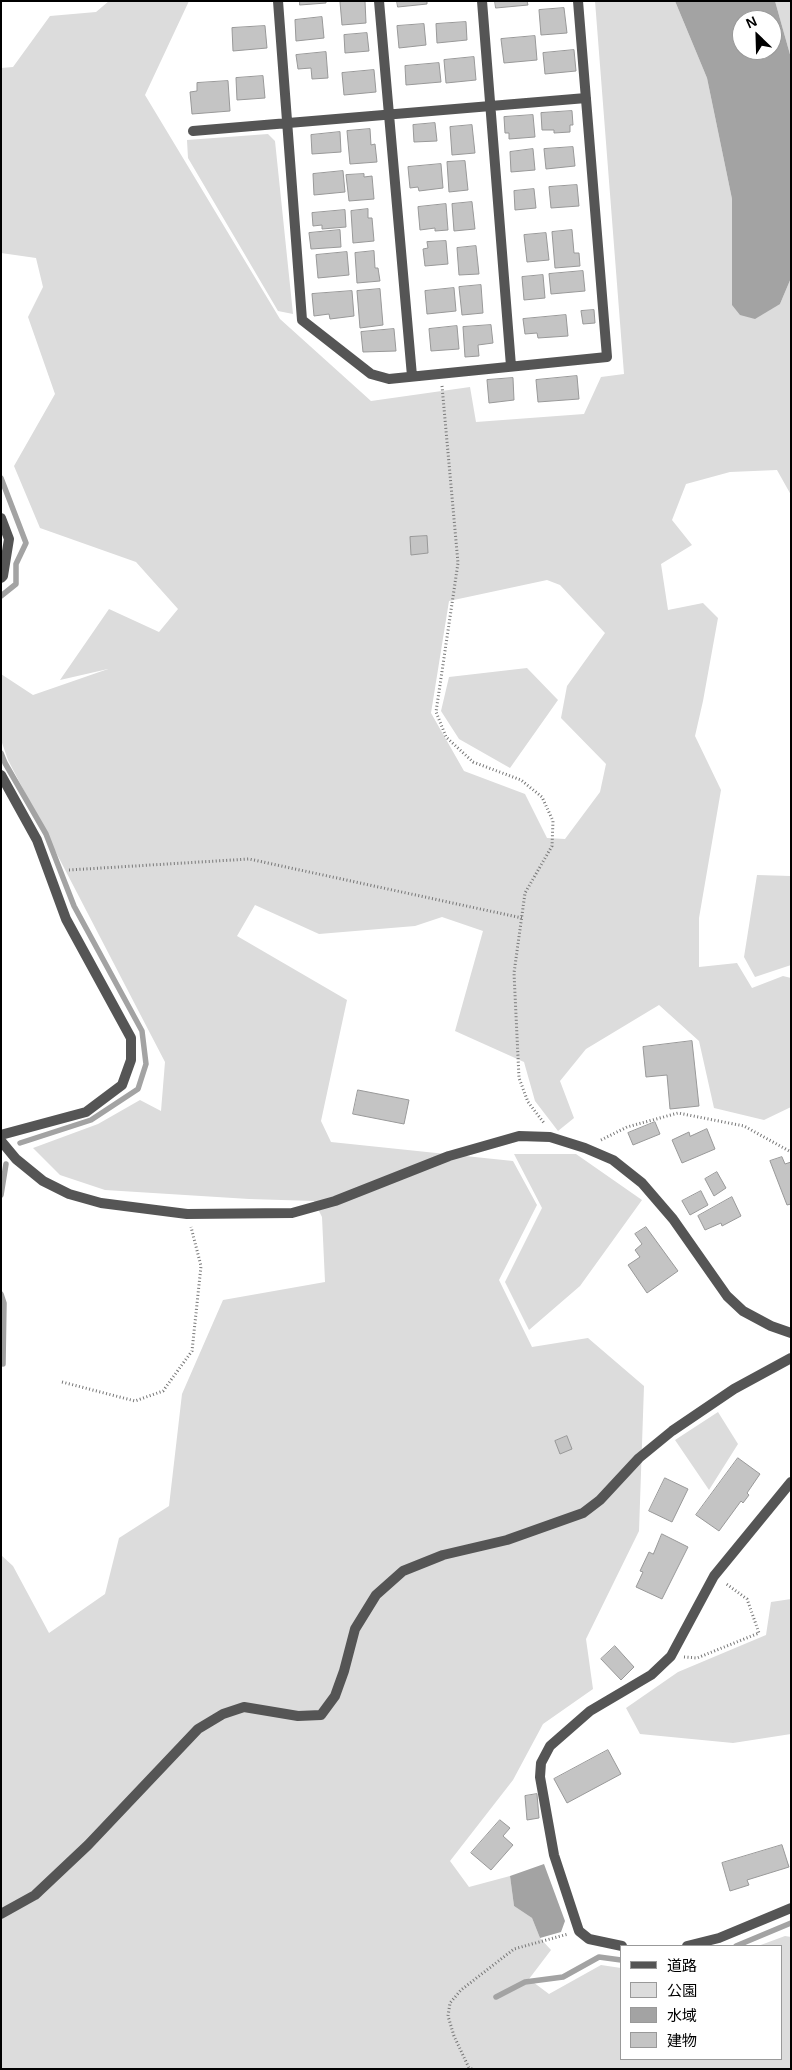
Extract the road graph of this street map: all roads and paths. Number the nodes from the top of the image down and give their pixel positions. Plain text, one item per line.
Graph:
1 (278, 1) edge
2 (379, 1) edge
3 (482, 1) edge
4 (578, 1) edge
5 (586, 98) junction
6 (491, 106) junction
7 (389, 115) junction
8 (286, 123) junction
9 (193, 131) dead end
10 (511, 366) junction
11 (441, 373) junction
12 (412, 376) junction
13 (1, 518) edge
14 (1, 578) edge
15 (1, 775) edge
16 (69, 870) dead end
17 (522, 918) junction
18 (1, 1135) edge
19 (550, 1136) junction
20 (1, 1140) edge
21 (585, 1148) junction
22 (791, 1152) edge
23 (187, 1214) junction
24 (791, 1333) edge
25 (791, 1358) edge
26 (62, 1382) dead end
27 (791, 1482) edge
28 (714, 1576) junction
29 (671, 1656) junction
30 (791, 1908) edge
31 (1, 1914) edge
32 (579, 1931) junction
33 (691, 1945) edge
34 (620, 1946) edge
35 (472, 2069) edge

1 - 8 street
2 - 7 street
3 - 6 street
4 - 5 street
5 - 6 street
5 - 10 street
6 - 7 street
6 - 10 street
7 - 8 street
7 - 12 street
8 - 9 street
8 - 12 street
10 - 11 street
11 - 12 street
11 - 17 path
13 - 14 street
15 - 18 street
16 - 17 path
17 - 19 path
19 - 21 street
19 - 23 street
20 - 23 street
21 - 22 path
21 - 24 street
23 - 26 path
25 - 31 street
27 - 28 street
28 - 29 street
28 - 29 path
29 - 32 street
30 - 33 street
32 - 34 street
32 - 35 path

